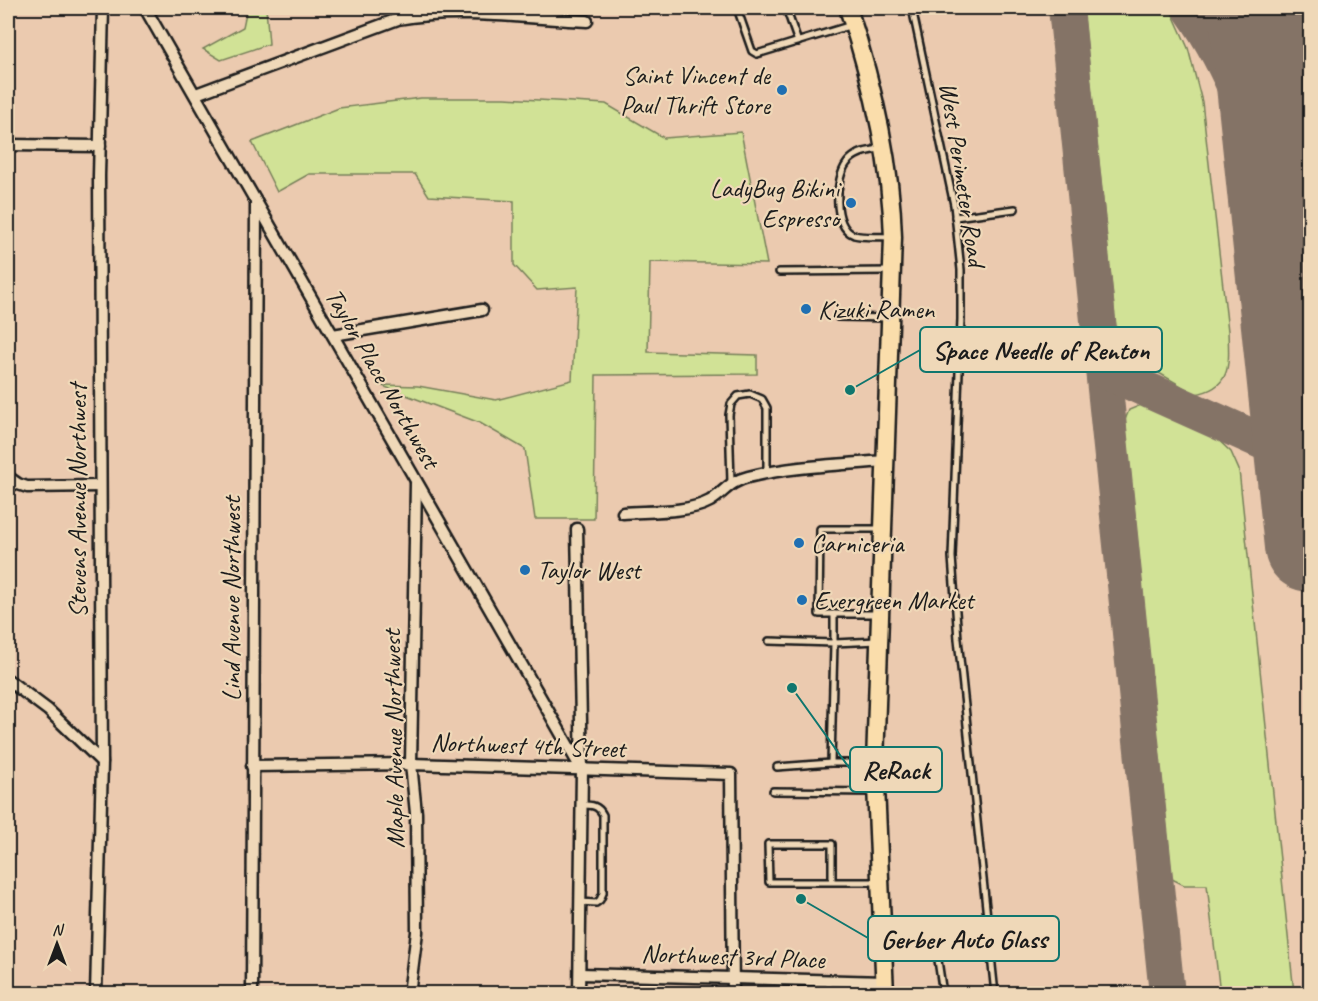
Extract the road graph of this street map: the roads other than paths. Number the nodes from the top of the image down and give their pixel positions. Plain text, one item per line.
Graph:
1 (103, 8) edge
2 (145, 8) edge
3 (737, 8) edge
4 (786, 8) edge
5 (848, 8) edge
6 (912, 8) edge
7 (587, 21) dead end
8 (854, 24) junction
9 (798, 42) junction
10 (196, 94) junction
11 (8, 145) edge
12 (100, 146) junction
13 (884, 148) junction
14 (256, 204) junction
15 (1015, 210) dead end
16 (955, 217) junction
17 (893, 237) junction
18 (892, 271) junction
19 (779, 272) dead end
20 (482, 310) dead end
21 (838, 317) dead end
22 (890, 318) junction
23 (333, 335) junction
24 (885, 461) junction
25 (767, 473) junction
26 (8, 477) edge
27 (416, 483) junction
28 (731, 483) junction
29 (99, 486) junction
30 (623, 513) dead end
31 (577, 529) dead end
32 (883, 529) junction
33 (834, 614) junction
34 (880, 614) junction
35 (769, 641) dead end
36 (879, 641) junction
37 (834, 643) junction
38 (8, 680) edge
39 (102, 762) junction
40 (831, 763) junction
41 (411, 764) junction
42 (875, 764) junction
43 (252, 766) junction
44 (777, 767) dead end
45 (582, 770) junction
46 (773, 791) dead end
47 (876, 792) junction
48 (581, 805) junction
49 (832, 882) junction
50 (880, 882) junction
51 (580, 903) junction
52 (883, 941) junction
53 (579, 974) junction
54 (733, 978) junction
55 (830, 981) junction
56 (885, 988) edge
57 (96, 993) edge
58 (252, 993) edge
59 (409, 993) edge
60 (579, 993) edge
61 (733, 993) edge
62 (829, 993) edge
63 (942, 993) edge
64 (995, 993) edge

1 - 12 street, Stevens Avenue Northwest
2 - 10 street, Taylor Place Northwest
3 - 9 lane
4 - 9 lane
5 - 8 main road
6 - 16 lane, West Perimeter Road
7 - 10 street
8 - 9 lane
8 - 13 main road
10 - 14 street, Taylor Place Northwest
11 - 12 street
12 - 29 street, Stevens Avenue Northwest
13 - 17 main road
13 - 17 lane
14 - 23 street, Taylor Place Northwest
14 - 43 street, Lind Avenue Northwest
15 - 16 lane
16 - 64 lane, West Perimeter Road
17 - 18 main road
18 - 19 lane
18 - 22 main road
20 - 23 street
21 - 22 lane
22 - 24 main road
23 - 27 street, Taylor Place Northwest
24 - 25 street
24 - 32 main road
25 - 28 street
25 - 28 lane
26 - 29 street
27 - 41 street, Maple Avenue Northwest
27 - 45 street, Taylor Place Northwest
28 - 30 street
29 - 39 street, Stevens Avenue Northwest
31 - 45 street
32 - 33 lane
32 - 34 main road
33 - 34 lane
33 - 37 lane
34 - 36 main road
35 - 37 lane
36 - 37 lane
36 - 42 main road
37 - 40 lane
38 - 39 street
39 - 57 street, Stevens Avenue Northwest
40 - 42 lane
40 - 44 lane
41 - 43 street, Northwest 4th Street
41 - 45 street, Northwest 4th Street
41 - 59 street, Maple Avenue Northwest
42 - 47 main road
43 - 58 street, Lind Avenue Northwest
45 - 48 street
45 - 54 street, Northwest 4th Street
46 - 47 lane
47 - 50 main road
48 - 51 street
48 - 51 lane
49 - 49 lane
49 - 50 lane
50 - 52 main road
51 - 53 street
52 - 56 main road
52 - 63 lane
53 - 54 street, Northwest 3rd Place
53 - 60 street
54 - 55 street, Northwest 3rd Place
54 - 61 street
55 - 56 street, Northwest 3rd Place
55 - 62 lane

